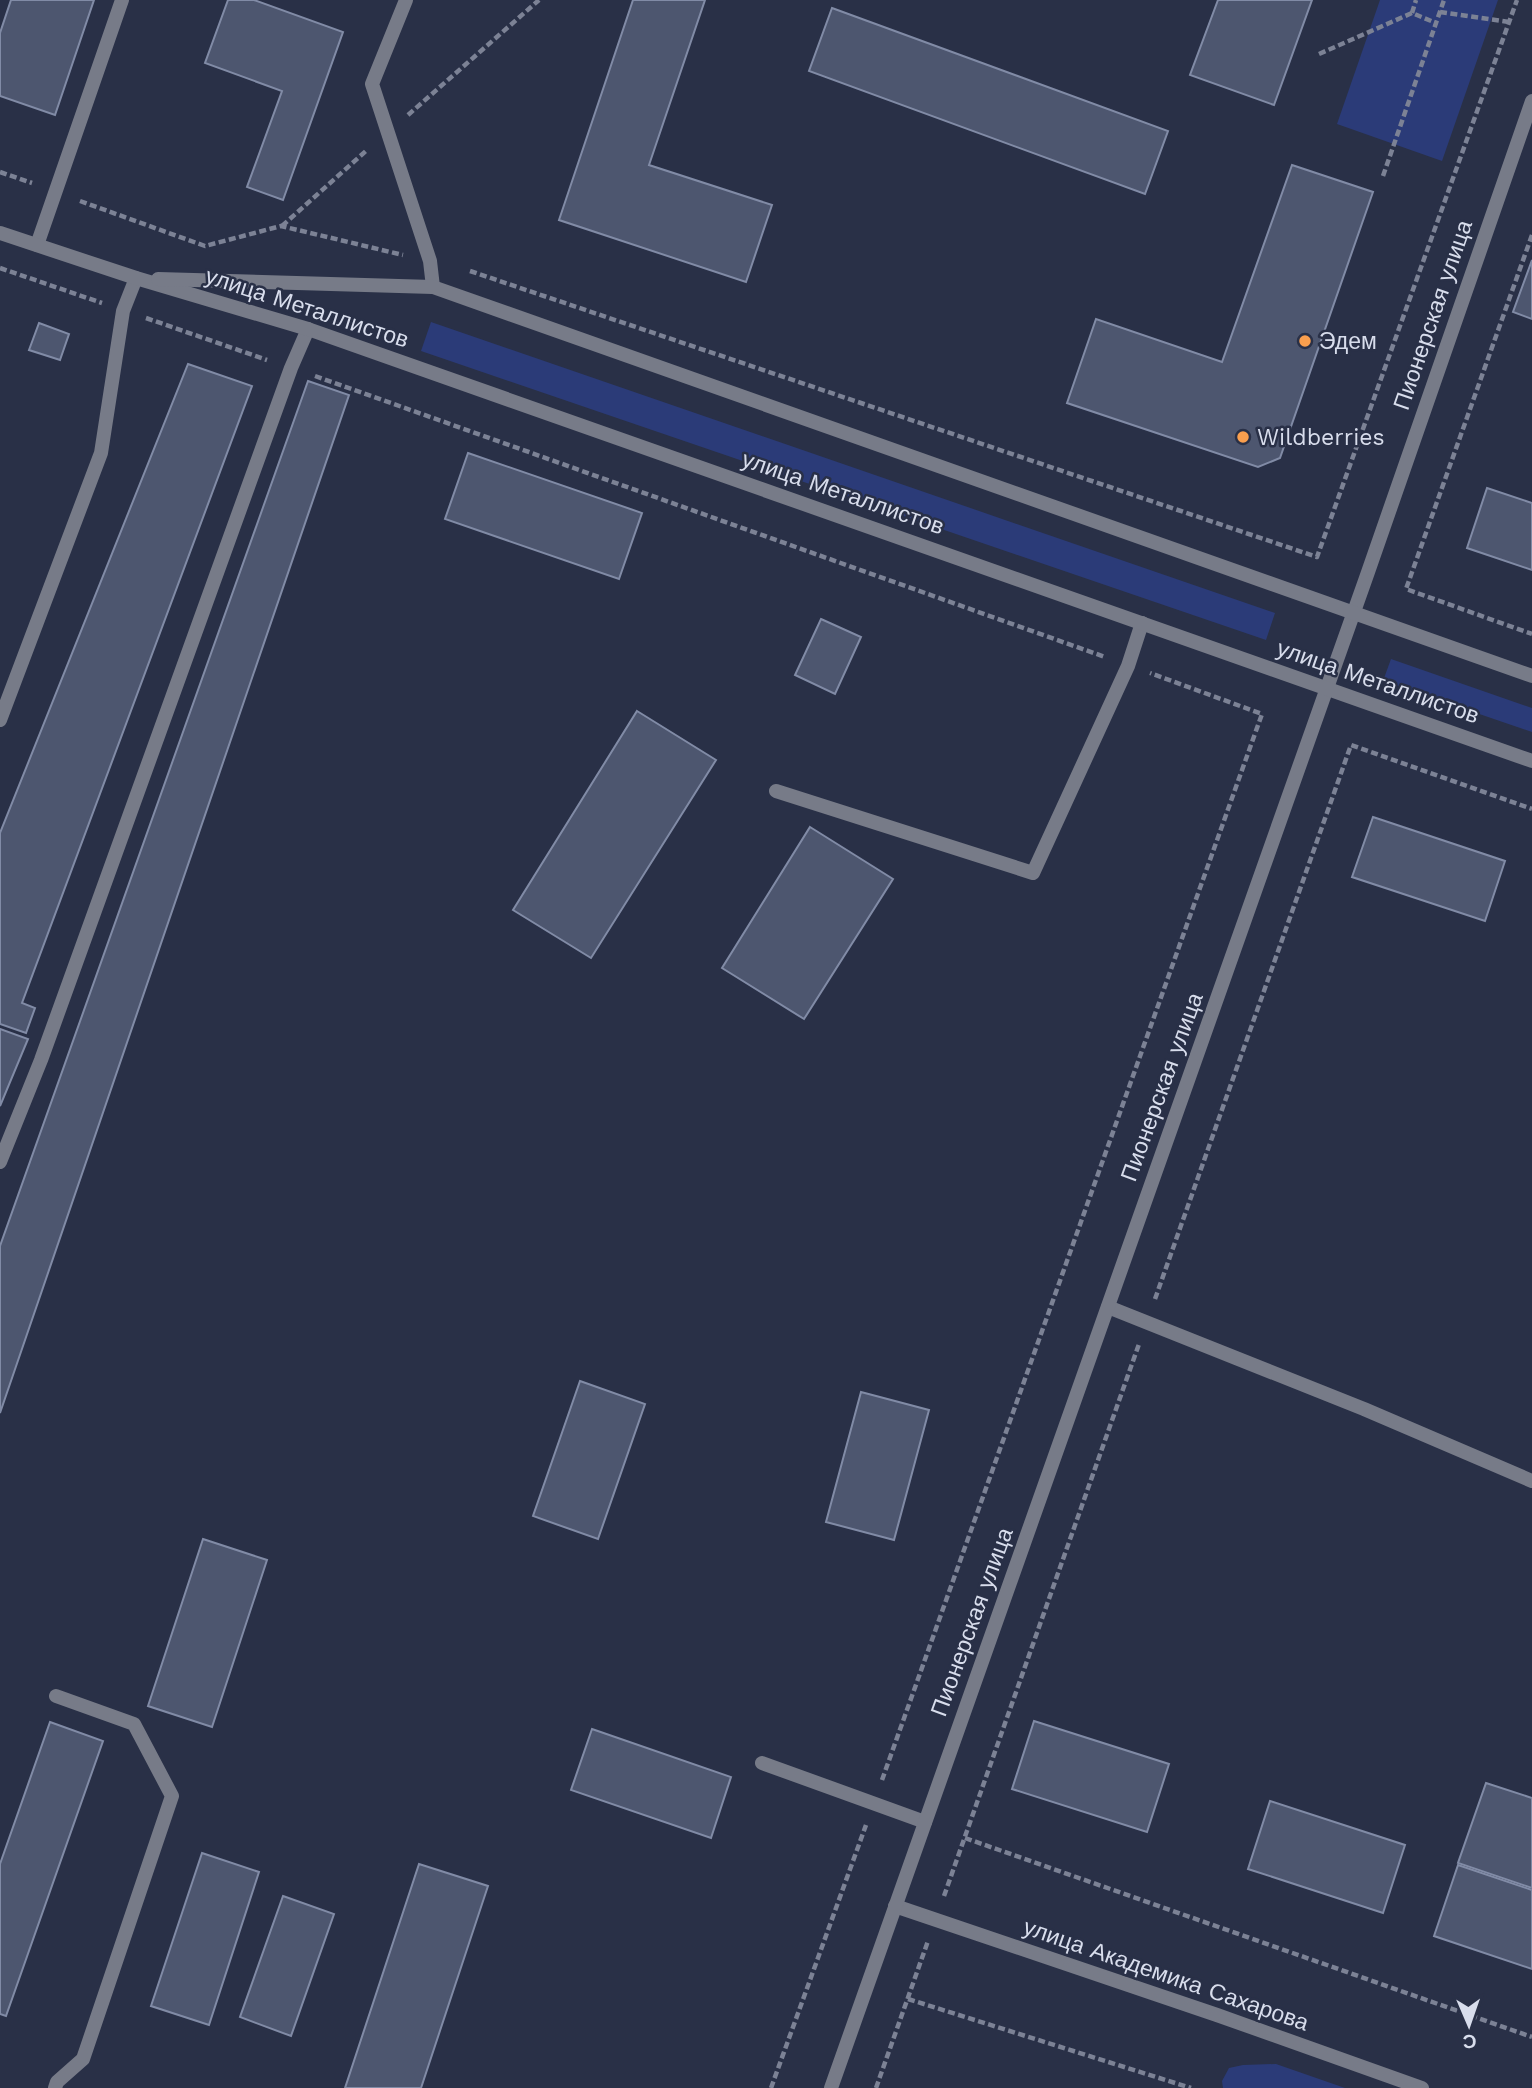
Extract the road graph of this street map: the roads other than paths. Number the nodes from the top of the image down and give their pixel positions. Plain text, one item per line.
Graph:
1 (122, 0) edge
2 (406, 0) edge
3 (1532, 101) edge
4 (0, 233) edge
5 (37, 245) junction
6 (136, 278) junction
7 (433, 287) junction
8 (308, 328) junction
9 (1354, 612) junction
10 (1142, 623) junction
11 (1532, 676) edge
12 (1327, 689) junction
13 (0, 720) edge
14 (1532, 761) edge
15 (776, 791) dead end
16 (0, 1162) edge
17 (1108, 1307) junction
18 (1532, 1481) edge
19 (56, 1696) dead end
20 (762, 1763) dead end
21 (925, 1822) junction
22 (895, 1906) junction
23 (55, 2088) edge
24 (831, 2088) edge
25 (1422, 2088) edge

1 - 5 street
2 - 7 street
3 - 9 street, Пионерская улица
4 - 5 street, улица Металлистов
5 - 6 street, улица Металлистов
6 - 7 street, улица Металлистов
6 - 8 street, улица Металлистов
6 - 13 street
7 - 9 street, улица Металлистов
8 - 10 street, улица Металлистов
8 - 16 street
9 - 11 street, улица Металлистов
9 - 12 street, Пионерская улица
10 - 12 street, улица Металлистов
10 - 15 street
12 - 14 street, улица Металлистов
12 - 17 street, Пионерская улица
17 - 18 street
17 - 21 street, Пионерская улица
19 - 23 street
20 - 21 street
21 - 22 street, Пионерская улица
22 - 24 street, Пионерская улица
22 - 25 street, улица Академика Сахарова

